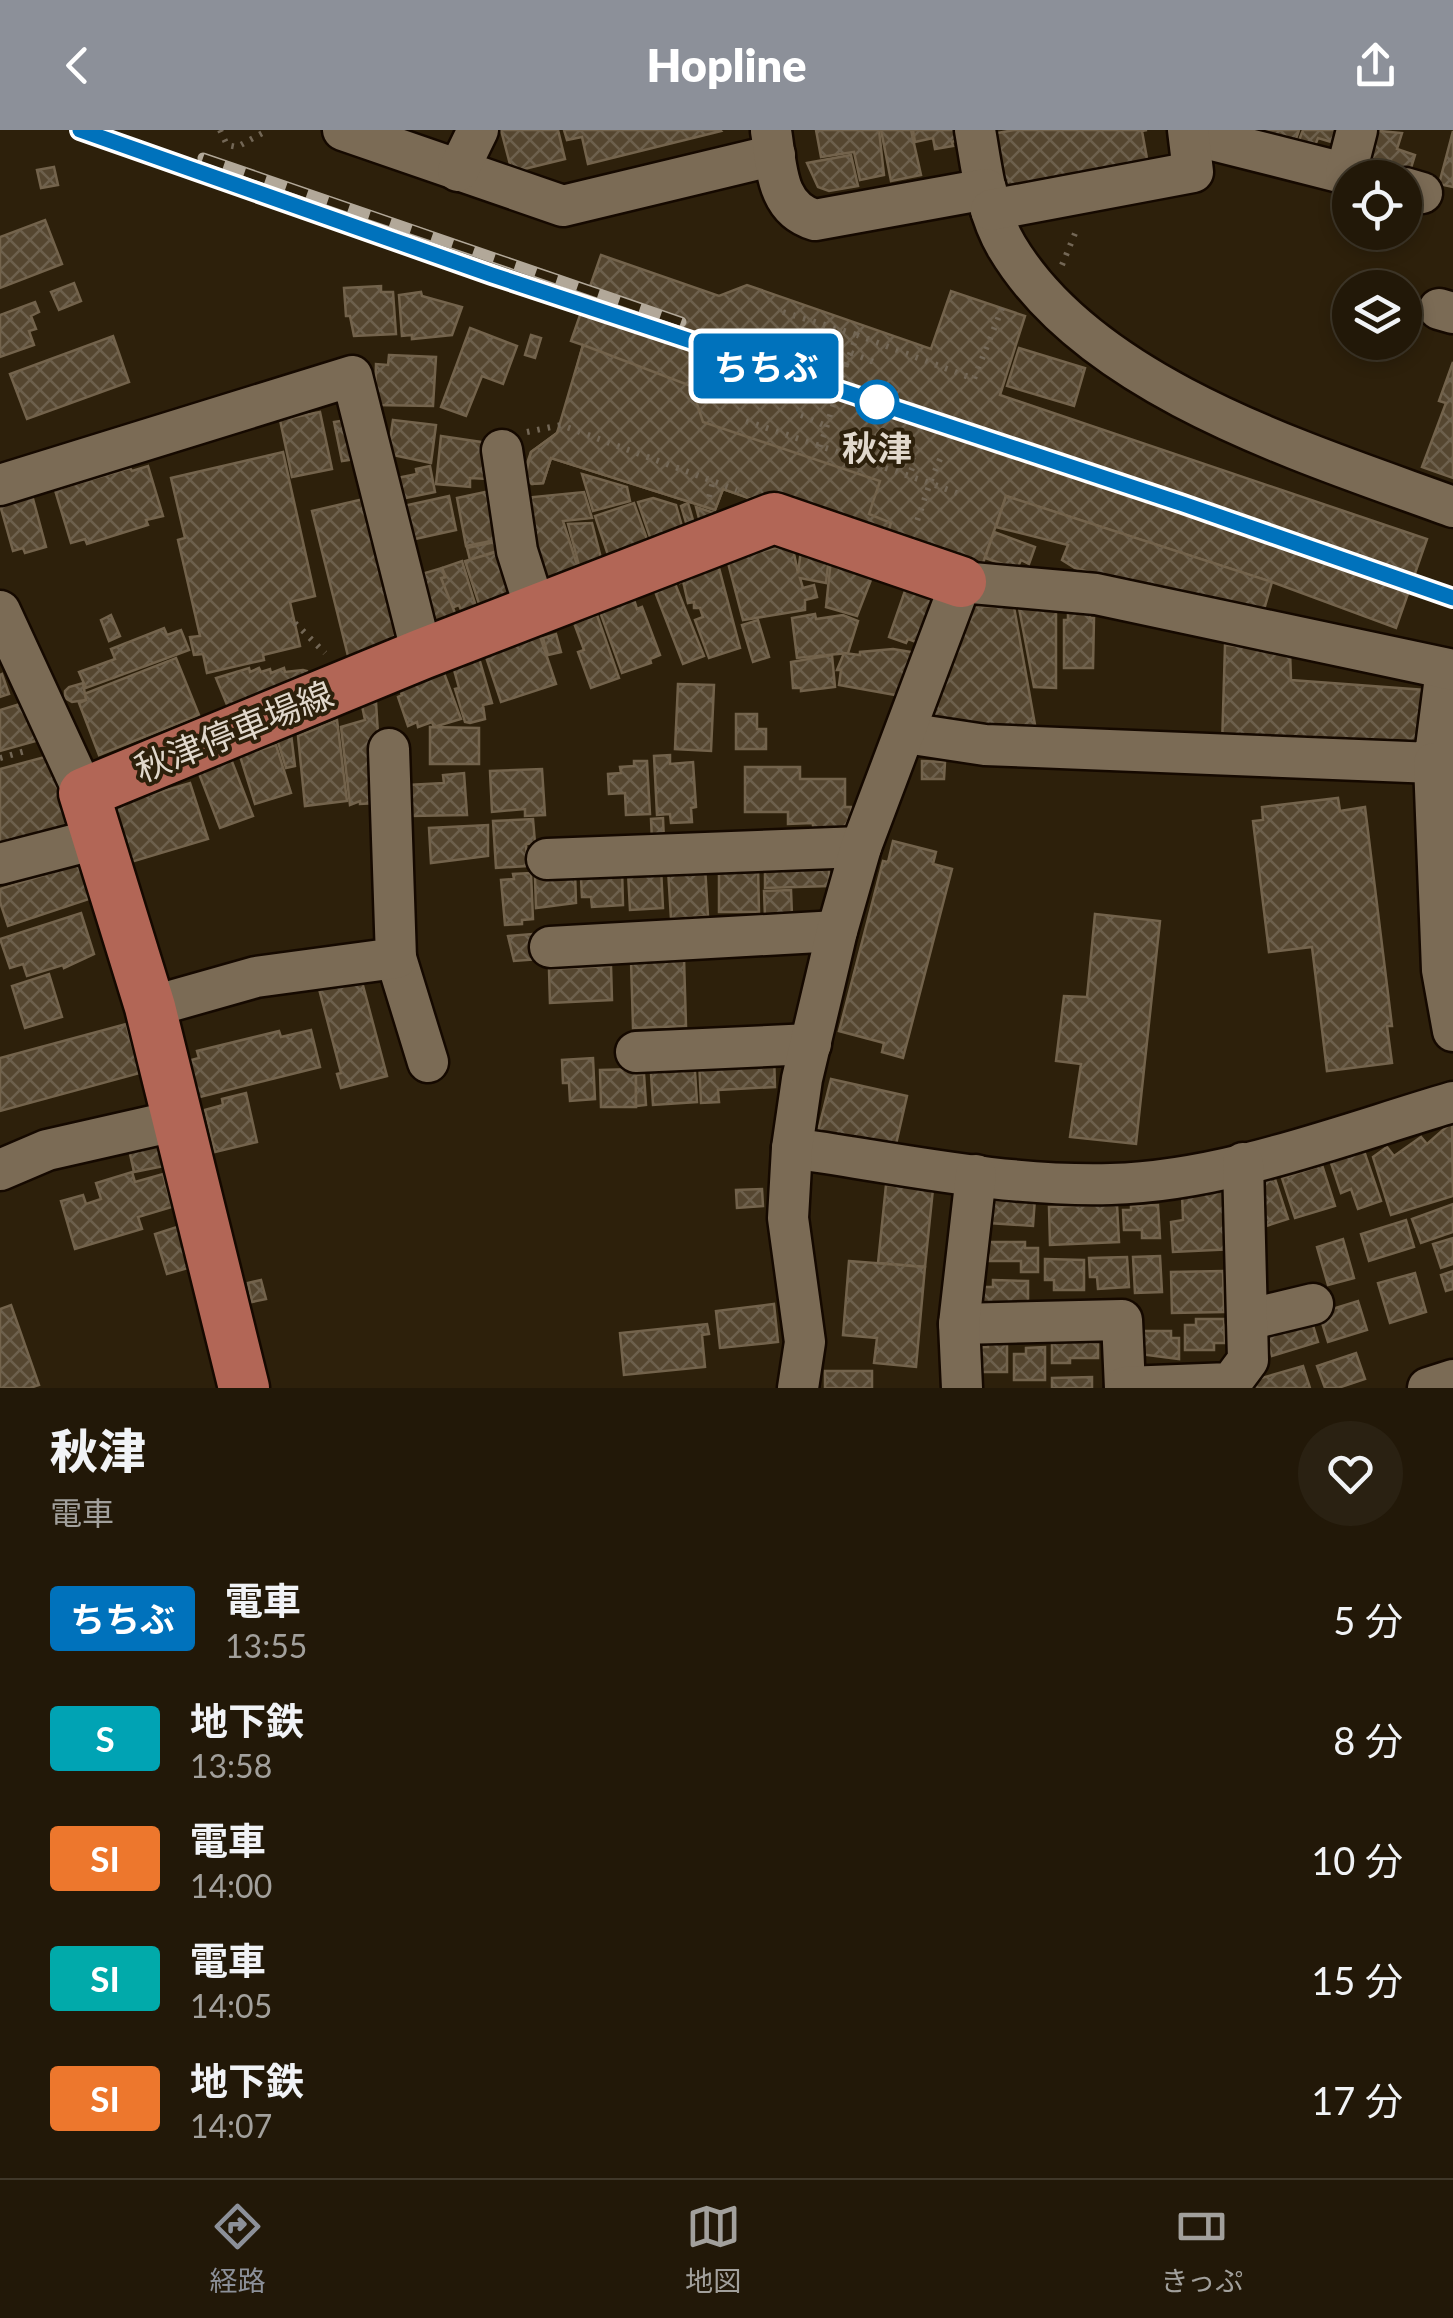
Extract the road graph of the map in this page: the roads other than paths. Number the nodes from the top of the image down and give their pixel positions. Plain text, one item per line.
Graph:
1 (343, 130) edge
2 (478, 130) edge
3 (975, 130) edge
4 (1356, 130) edge
5 (1188, 132) edge
6 (773, 143) edge
7 (1355, 160) edge
8 (1332, 169) edge
9 (458, 170) junction
10 (988, 200) junction
11 (502, 450) dead end
12 (0, 485) edge
13 (1453, 507) edge
14 (960, 582) junction
15 (536, 610) junction
16 (0, 612) edge
17 (422, 654) junction
18 (1450, 670) edge
19 (906, 734) junction
20 (389, 749) dead end
21 (1444, 763) edge
22 (92, 816) junction
23 (861, 848) junction
24 (547, 859) dead end
25 (0, 864) edge
26 (837, 931) junction
27 (550, 947) dead end
28 (396, 958) junction
29 (1448, 969) edge
30 (150, 1007) junction
31 (1453, 1032) edge
32 (810, 1044) junction
33 (636, 1052) dead end
34 (428, 1062) dead end
35 (1453, 1102) edge
36 (178, 1120) junction
37 (792, 1148) junction
38 (1244, 1164) junction
39 (0, 1170) edge
40 (976, 1174) junction
41 (1313, 1304) dead end
42 (1247, 1320) junction
43 (959, 1324) junction
44 (1453, 1380) edge
45 (1125, 1387) edge
46 (244, 1388) edge
47 (798, 1388) edge
48 (962, 1388) edge
49 (1428, 1388) edge

1 - 9 street
2 - 9 street
3 - 10 street
4 - 7 street
5 - 8 street
5 - 10 street
6 - 9 street
6 - 10 street
10 - 13 street
11 - 15 street
12 - 17 street
14 - 15 main road, 秋津停車場線
14 - 18 street
14 - 19 street
15 - 17 main road, 秋津停車場線
16 - 22 street
17 - 22 main road, 秋津停車場線
18 - 21 street
19 - 21 street
19 - 23 street
20 - 28 street
21 - 29 street
22 - 25 street
22 - 30 main road
23 - 24 street
23 - 26 street
26 - 27 street
26 - 32 street
28 - 30 street
28 - 34 street
29 - 31 street
30 - 36 main road
32 - 33 street
32 - 37 street
35 - 38 street
36 - 39 street
36 - 46 main road
37 - 40 street
37 - 47 street
38 - 40 street
38 - 42 street
40 - 43 street
41 - 42 street
42 - 45 street
43 - 45 street
43 - 48 street
44 - 49 street

